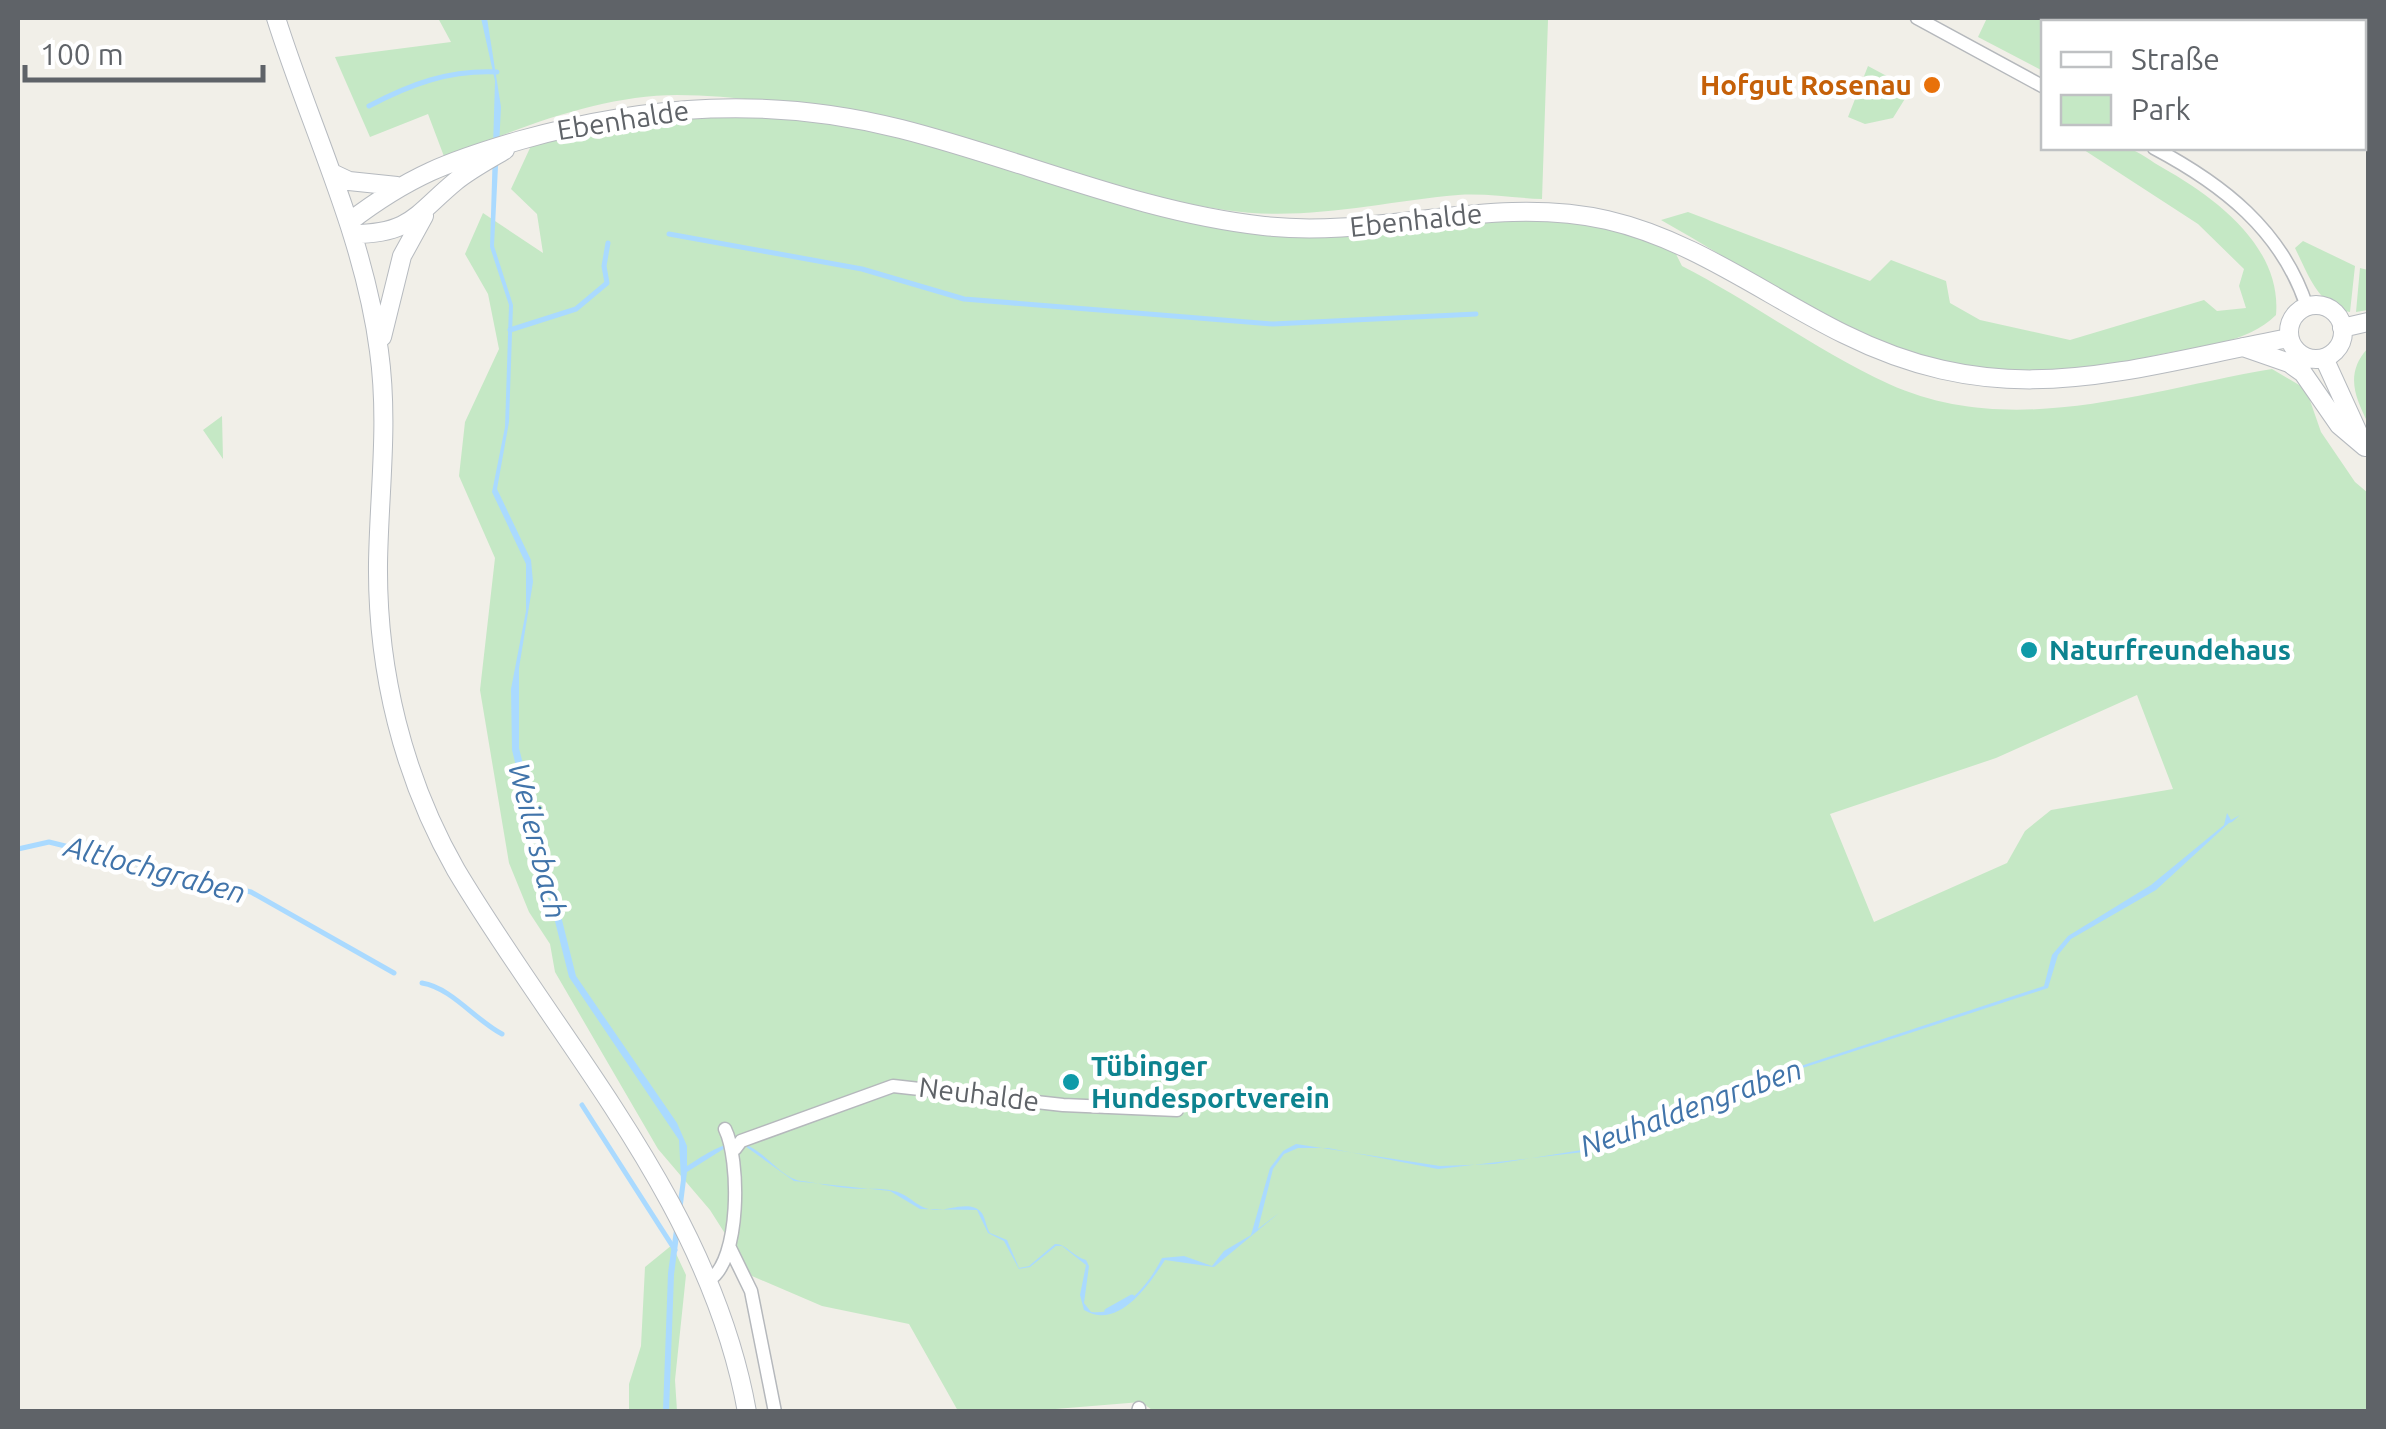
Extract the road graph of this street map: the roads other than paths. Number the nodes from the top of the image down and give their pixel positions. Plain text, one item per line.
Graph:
1 (276, 18) edge
2 (1917, 18) edge
3 (2041, 85) edge
4 (522, 140) junction
5 (2157, 150) edge
6 (332, 172) junction
7 (397, 186) junction
8 (426, 214) junction
9 (351, 228) junction
10 (2307, 306) junction
11 (2368, 322) edge
12 (2342, 328) junction
13 (2289, 338) junction
14 (2243, 347) junction
15 (380, 352) junction
16 (2324, 358) junction
17 (2366, 450) edge
18 (1177, 1110) dead end
19 (725, 1129) dead end
20 (735, 1148) junction
21 (730, 1248) junction
22 (707, 1275) junction
23 (747, 1412) edge
24 (774, 1412) edge

1 - 6 street
2 - 3 street
4 - 7 street, Ebenhalde
4 - 8 street, Ebenhalde
4 - 14 street, Ebenhalde
5 - 10 street
6 - 7 street
6 - 9 street
7 - 9 street, Ebenhalde
8 - 9 street, Ebenhalde
8 - 15 street
9 - 15 street
10 - 12 street
10 - 13 street
11 - 12 street
12 - 16 street
13 - 14 street, Ebenhalde
13 - 16 street
14 - 17 street
15 - 22 street
16 - 17 street
18 - 20 street, Neuhalde
19 - 20 street
20 - 21 street
21 - 22 street
21 - 24 street
22 - 23 street

